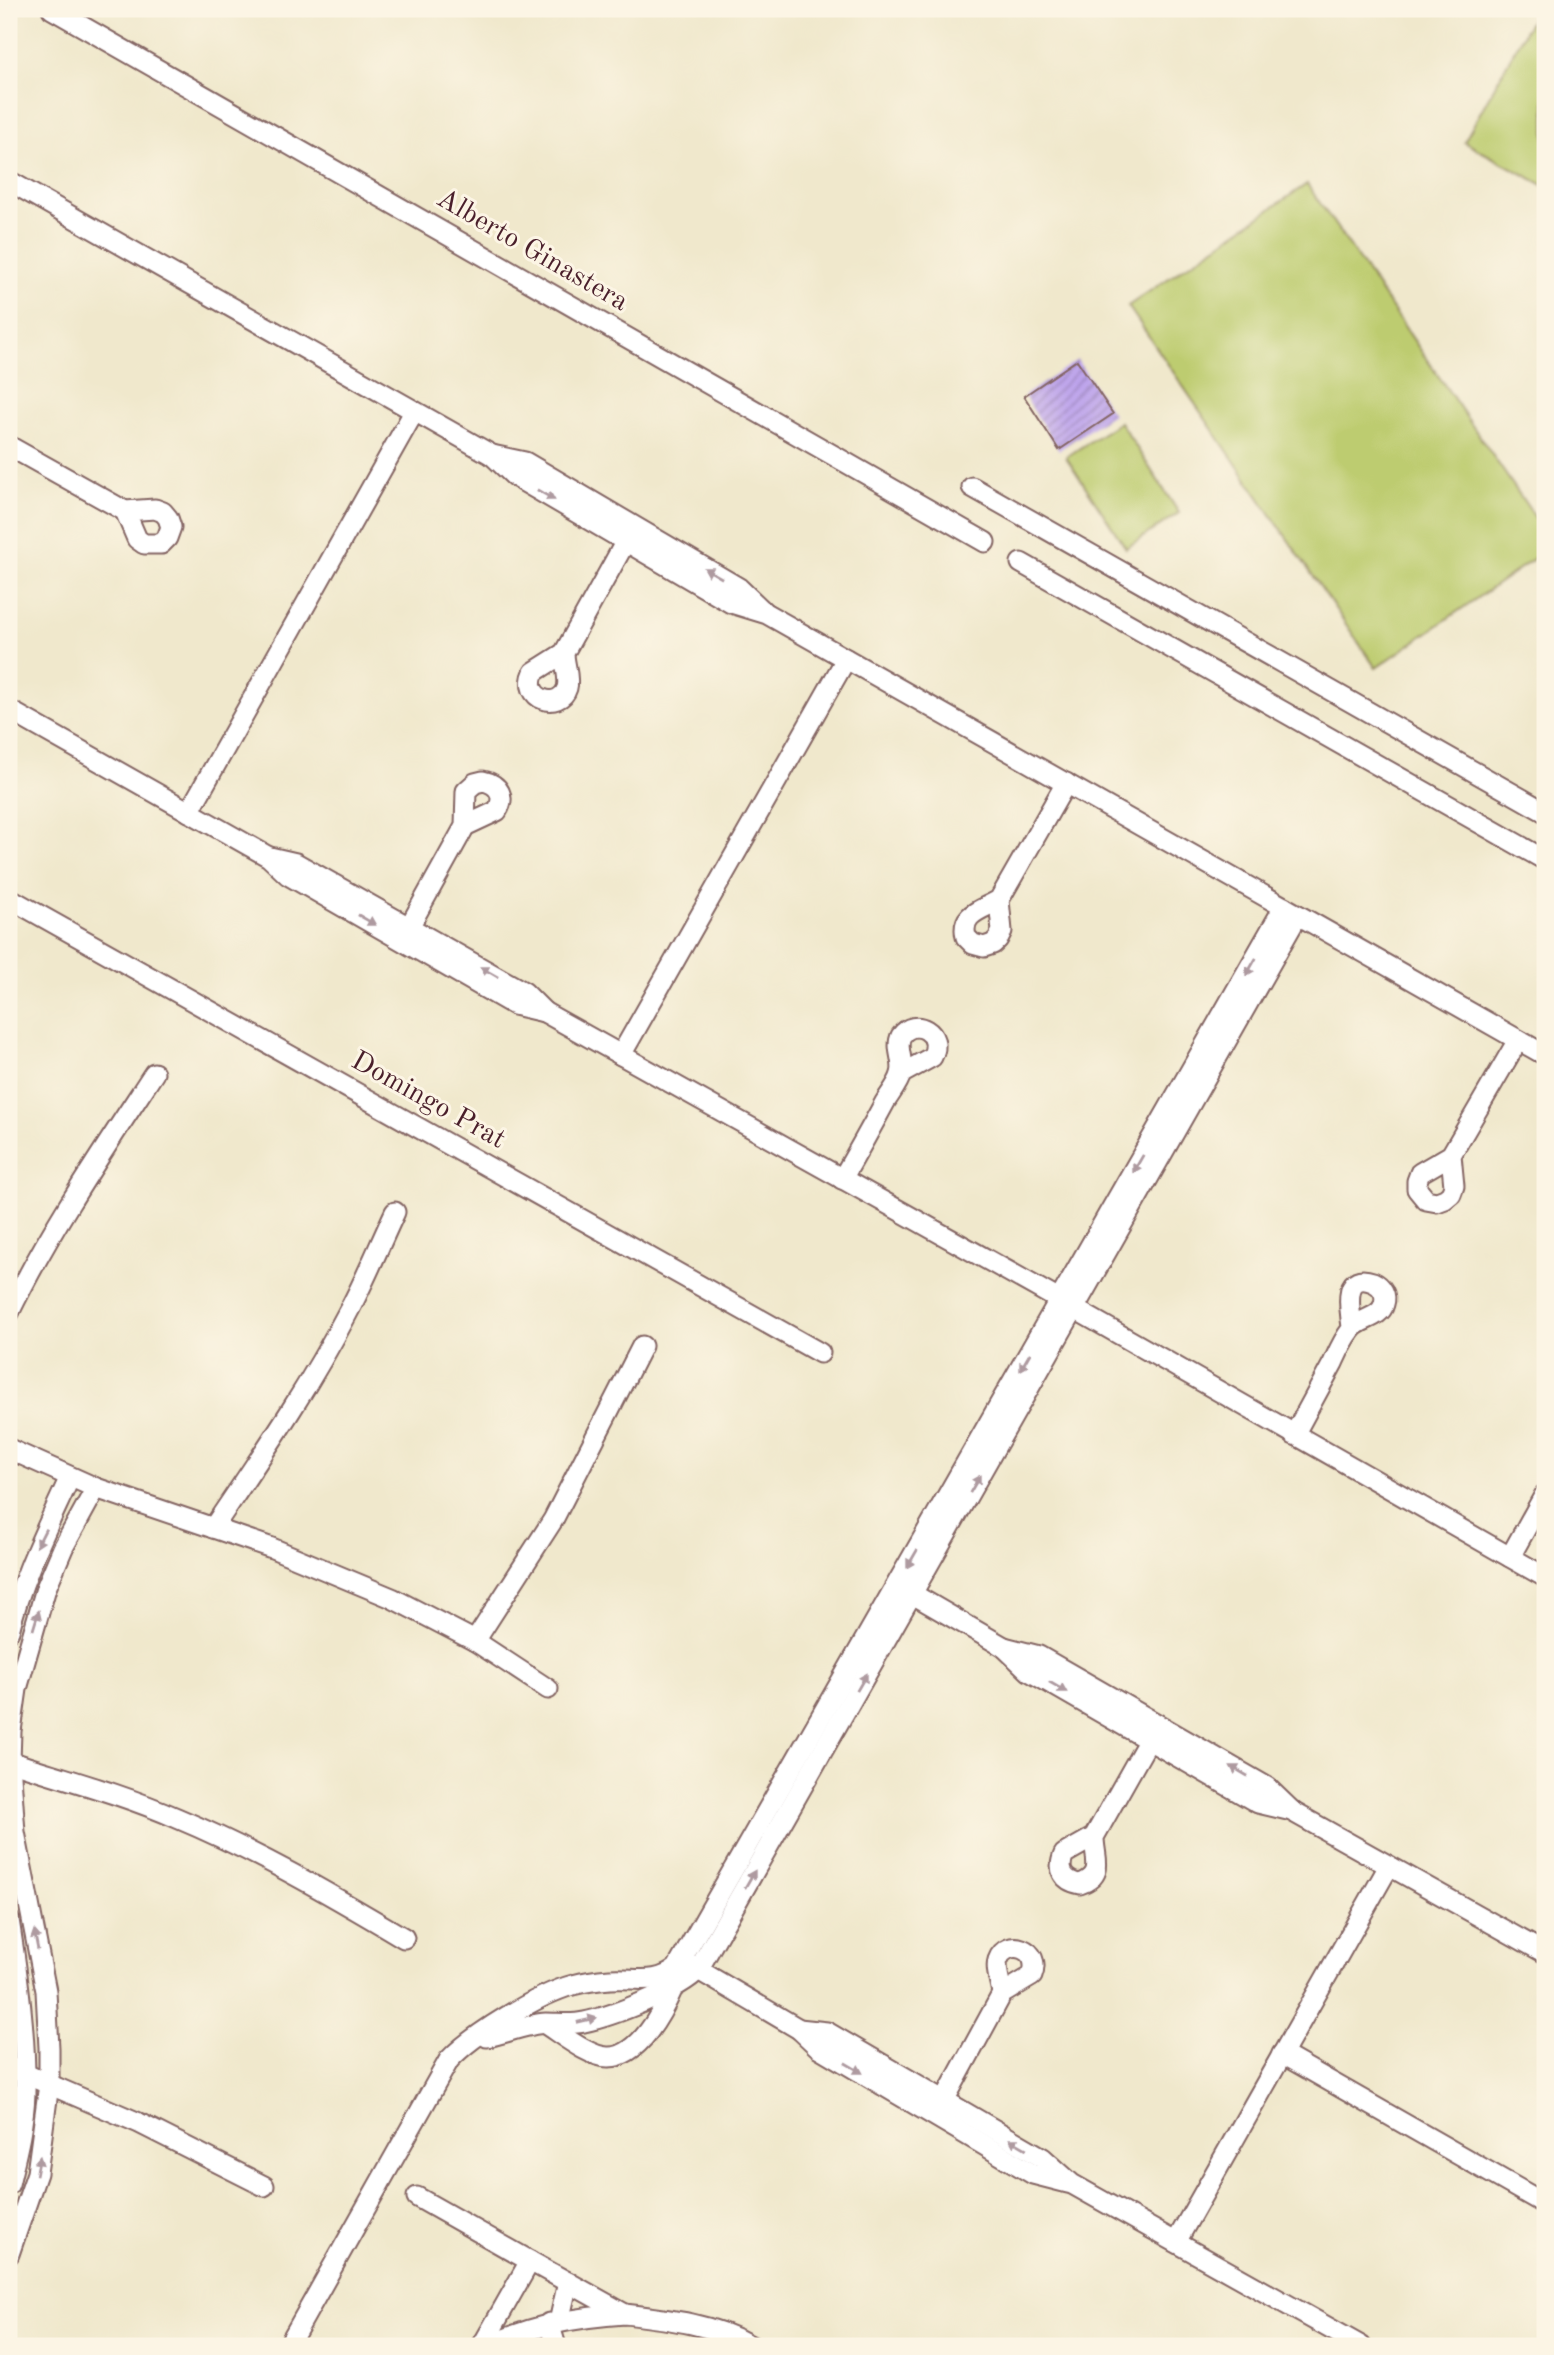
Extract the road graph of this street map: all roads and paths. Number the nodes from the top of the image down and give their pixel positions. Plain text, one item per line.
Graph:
1 (52, 9) edge
2 (9, 181) edge
3 (414, 412) junction
4 (9, 446) edge
5 (972, 487) dead end
6 (125, 511) dead end
7 (630, 534) junction
8 (985, 542) dead end
9 (1021, 563) dead end
10 (564, 653) dead end
11 (846, 659) junction
12 (9, 710) edge
13 (1066, 783) junction
14 (189, 812) junction
15 (1545, 812) edge
16 (465, 826) dead end
17 (1545, 860) edge
18 (9, 898) edge
19 (999, 900) dead end
20 (1291, 911) junction
21 (405, 933) junction
22 (1518, 1040) junction
23 (621, 1055) junction
24 (1545, 1055) edge
25 (154, 1073) dead end
26 (901, 1074) dead end
27 (1451, 1155) dead end
28 (842, 1179) junction
29 (395, 1212) dead end
30 (1067, 1305) junction
31 (9, 1312) edge
32 (1352, 1328) dead end
33 (642, 1346) dead end
34 (820, 1353) dead end
35 (1294, 1435) junction
36 (9, 1449) edge
37 (70, 1477) junction
38 (96, 1488) junction
39 (1545, 1494) edge
40 (213, 1528) junction
41 (1510, 1557) junction
42 (1545, 1577) edge
43 (904, 1590) junction
44 (9, 1631) edge
45 (475, 1641) junction
46 (548, 1689) dead end
47 (1153, 1732) junction
48 (9, 1762) edge
49 (1094, 1838) dead end
50 (1389, 1866) junction
51 (9, 1920) edge
52 (404, 1938) dead end
53 (1545, 1954) edge
54 (690, 1965) junction
55 (671, 1982) junction
56 (1002, 1994) dead end
57 (544, 2023) junction
58 (473, 2041) junction
59 (1282, 2054) junction
60 (17, 2070) edge
61 (49, 2084) junction
62 (940, 2108) junction
63 (9, 2185) edge
64 (264, 2186) dead end
65 (416, 2197) dead end
66 (1545, 2204) edge
67 (1176, 2242) junction
68 (9, 2254) edge
69 (530, 2261) junction
70 (568, 2282) junction
71 (508, 2301) junction
72 (625, 2314) junction
73 (547, 2324) junction
74 (288, 2346) edge
75 (482, 2346) edge
76 (489, 2346) edge
77 (556, 2346) edge
78 (751, 2346) edge
79 (1361, 2346) edge

1 - 8 street, Alberto Ginastera
2 - 3 street
3 - 7 street
3 - 14 street
4 - 6 street
5 - 15 street
7 - 10 street
7 - 11 street
9 - 17 street
11 - 13 street
11 - 23 street
12 - 14 street
13 - 19 street
13 - 20 street
14 - 21 street
16 - 21 street
18 - 34 street, Domingo Prat
20 - 22 street
20 - 30 street
21 - 23 street
22 - 24 street
22 - 27 street
23 - 28 street
25 - 31 street
26 - 28 street
28 - 30 street
29 - 40 street
30 - 35 street
30 - 43 street
32 - 35 street
33 - 45 street
35 - 41 street
36 - 37 street
37 - 38 street
37 -> 44 street
38 - 40 street
48 -> 38 street
39 - 41 street
40 - 45 street
41 - 42 street
43 - 47 street
43 - 54 street
45 - 46 street
47 - 49 street
47 - 50 street
48 - 52 street
61 -> 48 street
50 - 53 street
50 - 59 street
51 - 60 street
54 - 55 street
54 - 62 street
57 -> 55 street
55 - 57 street
55 - 58 street
56 - 62 street
57 - 58 street
58 - 74 street
59 - 66 street
59 - 67 street
60 - 61 street
60 - 63 street
61 - 64 street
68 -> 61 street
62 - 67 street
65 - 69 street
67 - 79 street
69 - 70 street
69 - 71 street
70 - 72 street
70 - 73 street
71 - 73 street
71 - 75 street
72 - 73 street
72 - 78 street
73 - 76 street
73 - 77 street

